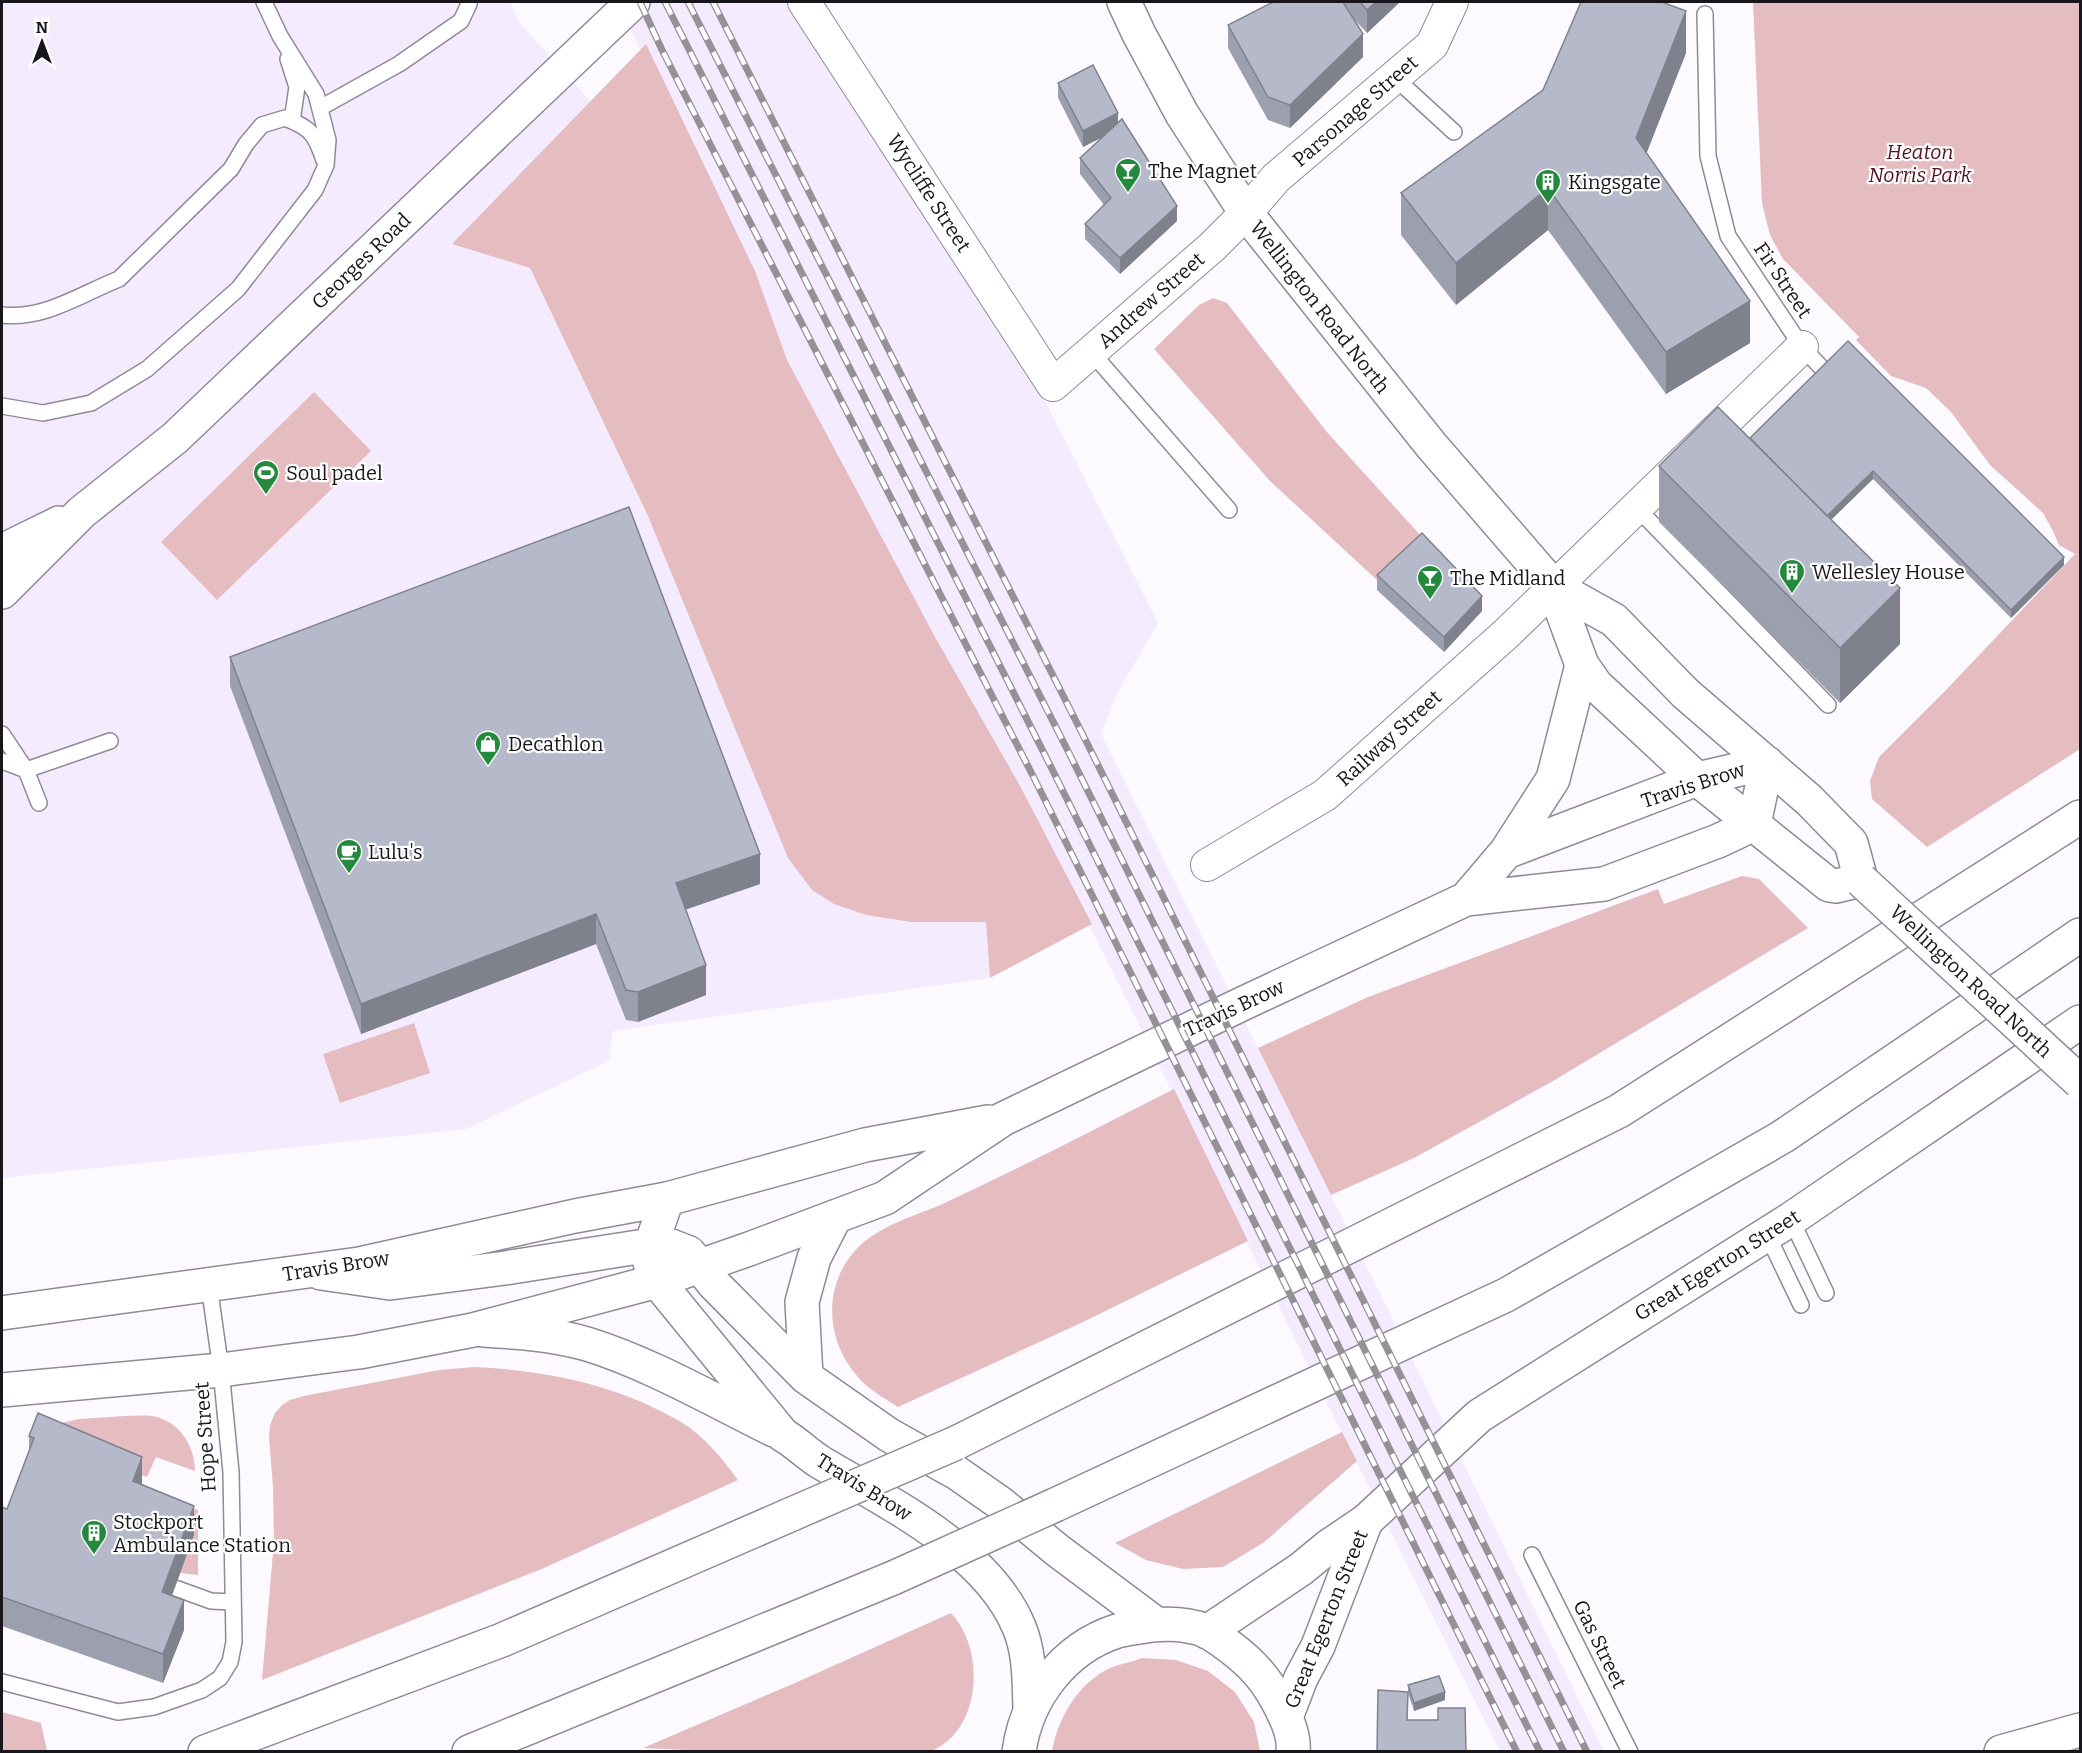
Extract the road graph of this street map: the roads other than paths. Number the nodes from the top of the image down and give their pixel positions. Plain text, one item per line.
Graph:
1 (264, 2) edge
2 (468, 2) edge
3 (633, 2) edge
4 (804, 2) edge
5 (1124, 2) edge
6 (1452, 2) edge
7 (1705, 14) dead end
8 (280, 36) junction
9 (1393, 76) junction
10 (320, 108) junction
11 (292, 121) junction
12 (1454, 132) dead end
13 (326, 165) junction
14 (1246, 213) junction
15 (2, 315) edge
16 (1802, 347) junction
17 (1092, 353) junction
18 (1053, 385) joint
19 (1840, 388) edge
20 (2, 406) edge
21 (1636, 507) junction
22 (1229, 510) dead end
23 (82, 512) junction
24 (2, 551) edge
25 (1553, 586) junction
26 (2, 592) edge
27 (1582, 665) junction
28 (1828, 705) dead end
29 (2, 734) edge
30 (110, 741) dead end
31 (2, 761) edge
32 (1767, 763) junction
33 (26, 770) junction
34 (1697, 779) junction
35 (39, 803) dead end
36 (2080, 817) edge
37 (1754, 824) junction
38 (1506, 852) junction
39 (1207, 865) dead end
40 (1861, 880) junction
41 (1466, 899) junction
42 (2080, 934) edge
43 (2080, 1022) edge
44 (2080, 1082) edge
45 (1003, 1119) junction
46 (668, 1199) junction
47 (835, 1217) junction
48 (1779, 1227) junction
49 (651, 1245) junction
50 (700, 1266) junction
51 (311, 1271) junction
52 (657, 1281) junction
53 (209, 1285) junction
54 (1826, 1293) dead end
55 (1802, 1305) dead end
56 (2, 1313) edge
57 (473, 1330) junction
58 (221, 1370) junction
59 (806, 1377) junction
60 (2, 1390) edge
61 (783, 1435) junction
62 (1366, 1521) junction
63 (1532, 1555) dead end
64 (175, 1588) edge
65 (233, 1602) junction
66 (1156, 1624) junction
67 (1207, 1632) junction
68 (2, 1682) edge
69 (1030, 1708) junction
70 (2080, 1730) edge
71 (1293, 1741) edge
72 (1018, 1751) edge
73 (205, 1752) edge
74 (469, 1752) edge
75 (1630, 1752) edge
76 (2001, 1752) edge

1 - 8 lane
2 - 10 lane
3 - 23 main road, Georges Road
4 - 18 street, Wycliffe Street
5 - 14 main road, Wellington Road North
6 - 9 street, Parsonage Street
7 - 16 lane, Fir Street
8 - 10 lane
8 - 11 lane
9 - 12 lane
9 - 14 street, Parsonage Street
10 - 13 lane
11 - 13 lane
11 - 15 lane
13 - 20 lane
14 - 17 street, Andrew Street
14 - 25 main road, Wellington Road North
16 - 19 lane, Fir Street
16 - 21 street, Railway Street
17 - 18 street, Andrew Street
17 - 22 lane
21 - 25 street, Railway Street
21 - 28 lane
23 - 24 main road, Georges Road
23 - 26 main road, Georges Road
25 - 27 main road, Wellington Road North
25 - 32 main road, Wellington Road North
25 - 39 street, Railway Street
27 - 34 main road, Wellington Road North
27 - 38 main road
29 - 33 lane
30 - 33 lane
31 - 33 lane
32 - 34 main road, Travis Brow
32 - 37 main road, Travis Brow
32 - 40 main road, Wellington Road North
33 - 35 lane
34 - 37 main road, Wellington Road North
34 - 38 main road, Travis Brow
36 - 73 main road, bridge
37 - 40 main road, Wellington Road North
37 - 41 main road, Travis Brow
38 - 41 main road, Travis Brow
40 - 44 main road, Wellington Road North, bridge
41 - 45 main road, Travis Brow
42 - 74 main road, bridge
43 - 48 main road, Great Egerton Street
45 - 46 main road, Travis Brow
45 - 47 main road, Travis Brow
46 - 49 main road, Travis Brow
46 - 51 main road, Travis Brow
47 - 50 main road, Travis Brow
47 - 59 main road
48 - 54 lane
48 - 55 lane
48 - 62 main road, Great Egerton Street
49 - 50 main road
49 - 51 main road
49 - 52 main road, Travis Brow
50 - 52 main road, Travis Brow
50 - 59 main road
51 - 53 main road, Travis Brow
52 - 57 main road, Travis Brow
52 - 61 main road, Travis Brow
53 - 56 main road, Travis Brow
53 - 58 lane, Hope Street
57 - 58 main road, Travis Brow
57 - 61 main road
58 - 60 main road, Travis Brow
58 - 65 lane, Hope Street
59 - 66 main road
61 - 69 main road, Travis Brow
62 - 67 main road, Great Egerton Street
62 - 71 main road, Great Egerton Street
63 - 75 lane, Gas Street
64 - 65 lane
65 - 68 lane, Hope Street
66 - 67 main road
66 - 69 main road
67 - 71 main road
69 - 72 main road
70 - 76 main road

